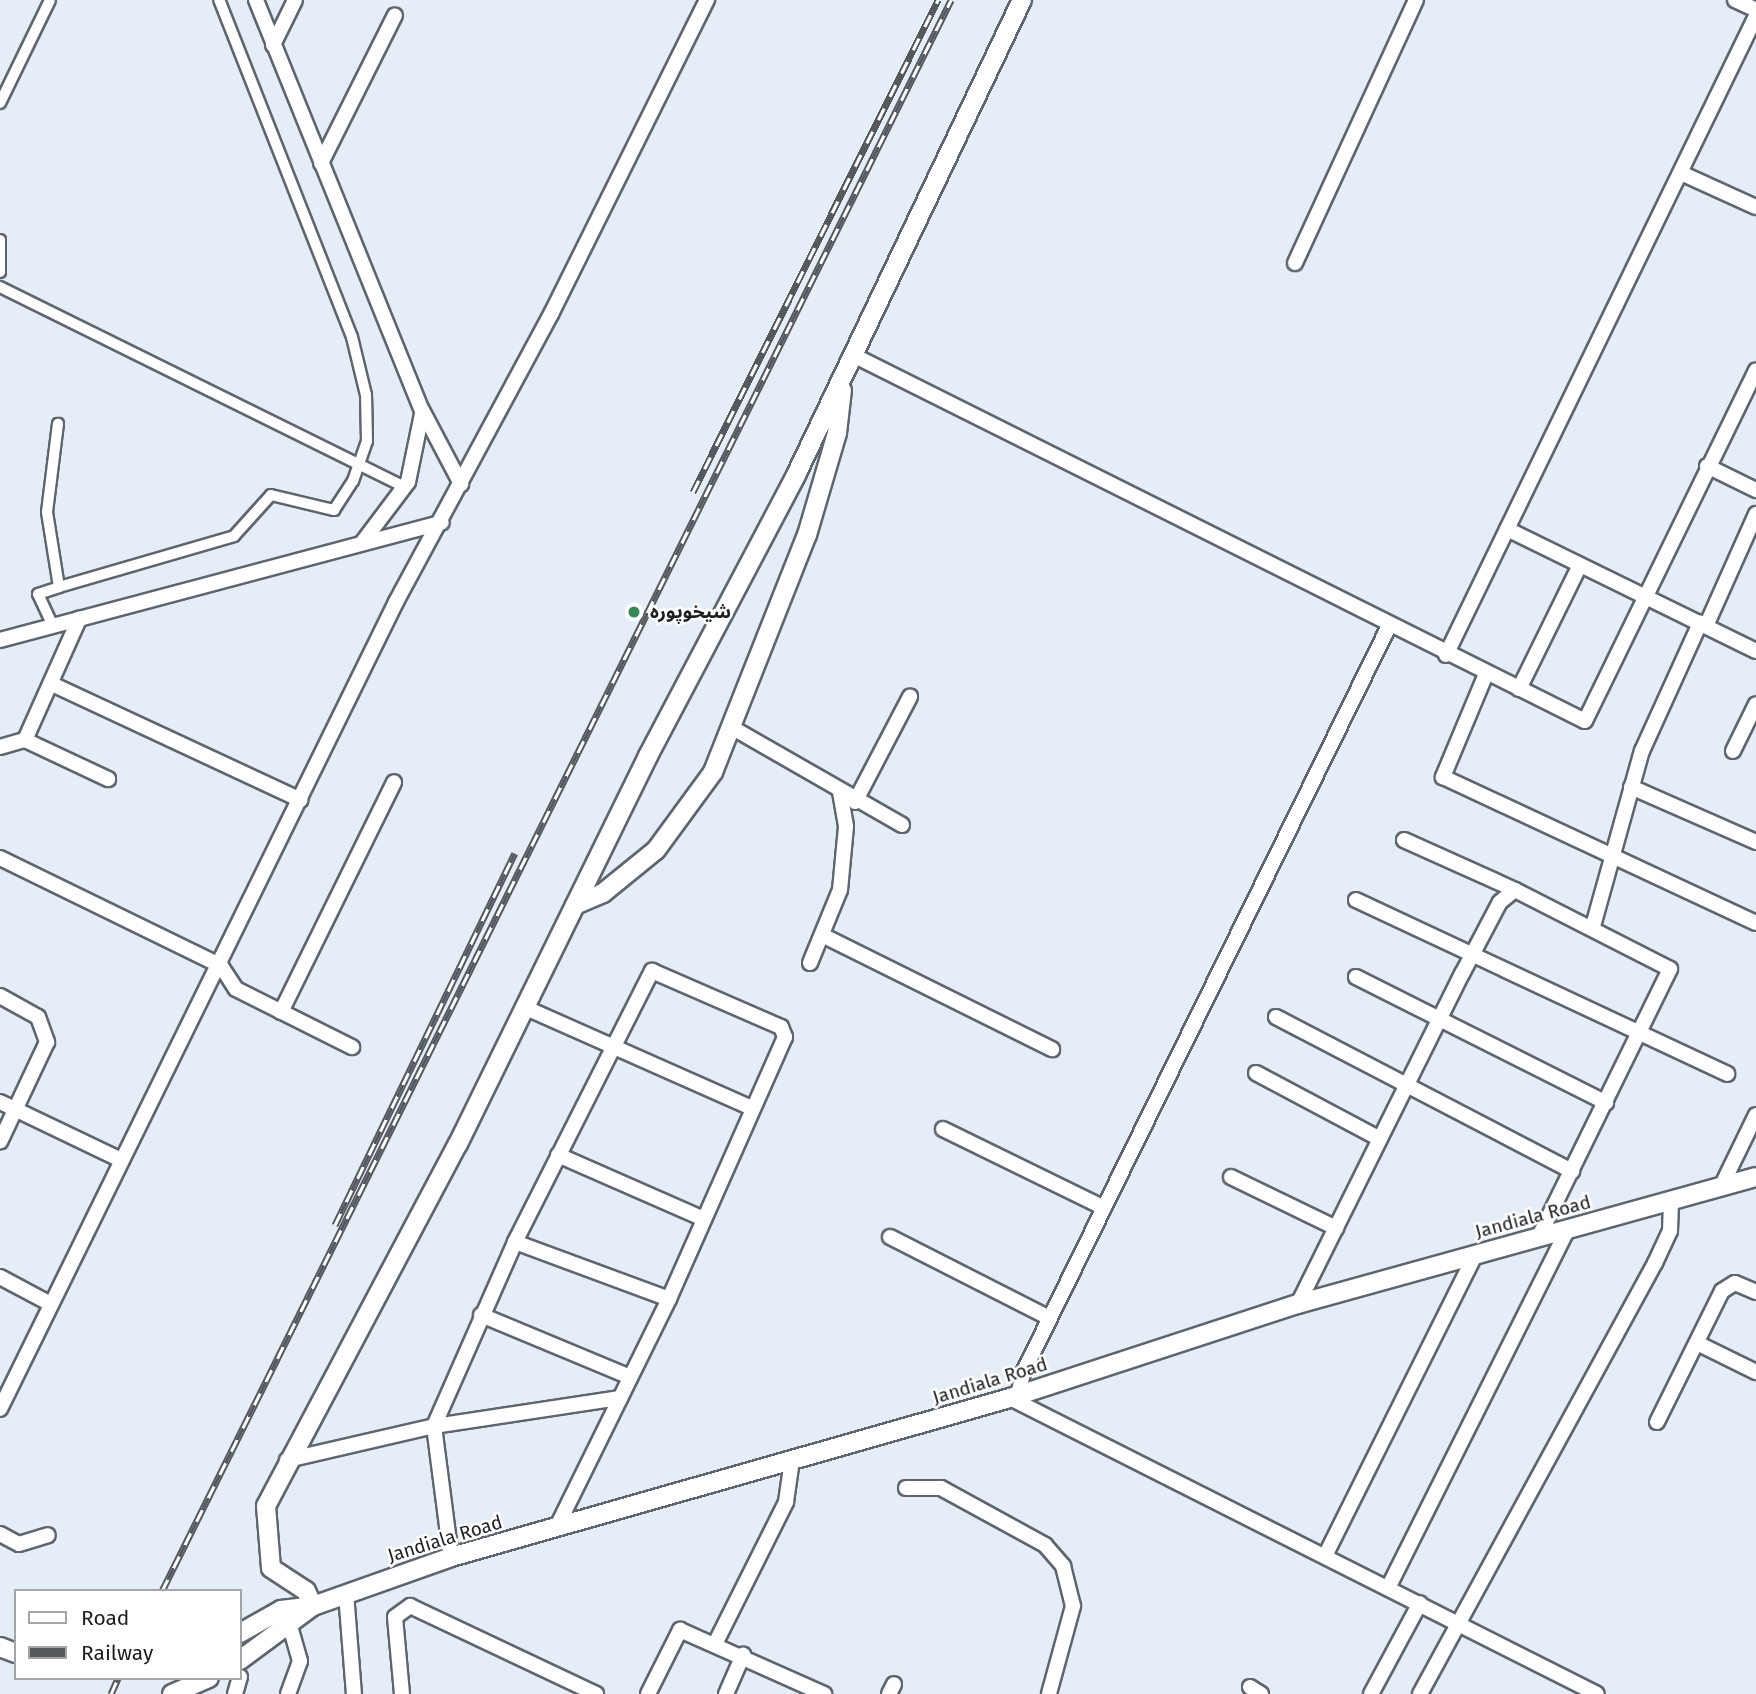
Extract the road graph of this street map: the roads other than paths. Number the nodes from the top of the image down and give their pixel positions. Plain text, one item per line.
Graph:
1 (50, 0) edge
2 (219, 0) edge
3 (256, 0) edge
4 (295, 0) edge
5 (707, 0) edge
6 (1022, 0) edge
7 (1416, 0) edge
8 (1735, 0) edge
9 (1756, 10) edge
10 (395, 15) dead end
11 (1756, 16) edge
12 (273, 45) junction
13 (0, 103) edge
14 (321, 163) junction
15 (1681, 173) junction
16 (1756, 207) edge
17 (0, 240) edge
18 (1295, 263) dead end
19 (0, 272) edge
20 (0, 287) edge
21 (853, 355) junction
22 (1756, 370) edge
23 (843, 376) junction
24 (422, 410) junction
25 (58, 424) dead end
26 (360, 464) junction
27 (1707, 466) junction
28 (461, 484) junction
29 (405, 487) junction
30 (1756, 490) edge
31 (1756, 514) edge
32 (442, 522) junction
33 (1507, 529) junction
34 (361, 544) junction
35 (1580, 565) junction
36 (60, 587) junction
37 (1647, 597) junction
38 (79, 619) junction
39 (1703, 624) junction
40 (53, 626) junction
41 (1389, 626) junction
42 (0, 639) edge
43 (1756, 651) edge
44 (1446, 655) junction
45 (1486, 674) junction
46 (54, 685) junction
47 (1519, 689) junction
48 (910, 697) dead end
49 (1756, 704) edge
50 (731, 727) junction
51 (25, 740) junction
52 (0, 747) edge
53 (1733, 751) dead end
54 (108, 779) dead end
55 (394, 782) dead end
56 (1631, 787) junction
57 (840, 793) junction
58 (301, 800) junction
59 (855, 802) junction
60 (902, 825) dead end
61 (1404, 840) dead end
62 (1756, 842) edge
63 (1612, 856) junction
64 (0, 858) edge
65 (1515, 890) junction
66 (1356, 900) dead end
67 (575, 905) junction
68 (1756, 923) edge
69 (1593, 926) junction
70 (822, 935) junction
71 (1472, 956) junction
72 (810, 963) dead end
73 (221, 966) junction
74 (1356, 977) dead end
75 (0, 996) edge
76 (526, 1008) junction
77 (281, 1012) junction
78 (1276, 1017) dead end
79 (1440, 1019) junction
80 (1639, 1036) junction
81 (352, 1047) dead end
82 (613, 1048) junction
83 (1052, 1049) dead end
84 (1256, 1073) dead end
85 (1727, 1073) dead end
86 (1407, 1085) junction
87 (0, 1102) edge
88 (1606, 1103) junction
89 (752, 1108) junction
90 (15, 1110) junction
91 (1756, 1115) edge
92 (943, 1129) dead end
93 (1380, 1139) junction
94 (0, 1142) edge
95 (558, 1154) junction
96 (121, 1160) junction
97 (1572, 1171) junction
98 (1231, 1177) dead end
99 (1756, 1177) edge
100 (1721, 1187) junction
101 (1671, 1201) junction
102 (1104, 1208) junction
103 (704, 1219) junction
104 (1336, 1227) junction
105 (1568, 1229) junction
106 (890, 1237) dead end
107 (1538, 1238) junction
108 (515, 1242) junction
109 (1475, 1255) junction
110 (0, 1277) edge
111 (1756, 1292) edge
112 (669, 1299) junction
113 (49, 1303) junction
114 (1298, 1304) junction
115 (481, 1315) junction
116 (1050, 1318) junction
117 (1697, 1343) junction
118 (1756, 1372) edge
119 (630, 1377) junction
120 (1014, 1397) junction
121 (620, 1398) junction
122 (0, 1409) edge
123 (1657, 1422) dead end
124 (434, 1426) junction
125 (287, 1460) junction
126 (792, 1460) junction
127 (906, 1488) dead end
128 (558, 1527) junction
129 (0, 1534) edge
130 (48, 1535) dead end
131 (1325, 1556) junction
132 (451, 1557) junction
133 (1388, 1588) junction
134 (346, 1593) junction
135 (1420, 1604) junction
136 (313, 1606) junction
137 (1457, 1622) junction
138 (290, 1627) junction
139 (242, 1632) edge
140 (716, 1642) junction
141 (743, 1655) junction
142 (242, 1659) edge
143 (204, 1680) edge
144 (570, 1689) edge
145 (172, 1694) edge
146 (288, 1694) edge
147 (354, 1694) edge
148 (402, 1694) edge
149 (596, 1694) edge
150 (648, 1694) edge
151 (726, 1694) edge
152 (824, 1694) edge
153 (1049, 1694) edge
154 (1371, 1694) edge
155 (1420, 1694) edge
156 (1597, 1694) edge

1 - 13 street
2 - 26 street
3 - 12 street
4 - 12 street
5 - 28 street
6 - 21 street
7 - 18 street
8 - 9 street
10 - 14 street
11 - 15 street
12 - 14 street
14 - 24 street
15 - 16 street
15 - 33 street
17 - 19 street
20 - 26 street
21 - 23 street
21 - 41 street
22 - 27 street
23 - 50 street
23 - 67 street
24 - 28 street
24 - 29 street
25 - 36 street
26 - 29 street
26 - 36 street
27 - 30 street
27 - 37 street
28 - 32 street
29 - 34 street
31 - 39 street
32 - 34 street
32 - 58 street
33 - 35 street
33 - 44 street
34 - 38 street
35 - 37 street
35 - 47 street
36 - 40 street
37 - 39 street
37 - 47 street
38 - 40 street
38 - 46 street
39 - 43 street
39 - 56 street
40 - 42 street
41 - 44 street
41 - 102 street
44 - 45 street
45 - 47 street
45 - 63 street
46 - 51 street
46 - 58 street
48 - 59 street
49 - 53 street
50 - 57 street
50 - 67 street
51 - 52 street
51 - 54 street
55 - 77 street
56 - 62 street
56 - 63 street
57 - 59 street
57 - 70 street
58 - 73 street
59 - 60 street
61 - 65 street
63 - 68 street
63 - 69 street
64 - 73 street
65 - 69 street
65 - 71 street
66 - 71 street
67 - 76 street
69 - 80 street
70 - 72 street
70 - 83 street
71 - 79 street
71 - 80 street
73 - 77 street
73 - 96 street
74 - 79 street
75 - 90 street
76 - 82 street
76 - 125 street
77 - 81 street
78 - 86 street
79 - 86 street
79 - 88 street
80 - 85 street
80 - 88 street
82 - 89 street
82 - 89 street
82 - 95 street
84 - 93 street
86 - 93 street
86 - 97 street
87 - 90 street
88 - 97 street
89 - 103 street
90 - 94 street
90 - 96 street
91 - 100 street
92 - 102 street
93 - 104 street
95 - 103 street
95 - 108 street
96 - 113 street
97 - 107 street
98 - 104 street
99 - 100 street, Jandiala Road
100 - 101 street, Jandiala Road
101 - 105 street, Jandiala Road
101 - 137 street
102 - 116 street
103 - 112 street
104 - 114 street
105 - 107 street, Jandiala Road
105 - 133 street
106 - 116 street
107 - 109 street, Jandiala Road
108 - 112 street
108 - 115 street
109 - 114 street, Jandiala Road
109 - 131 street
110 - 113 street
111 - 117 street
112 - 119 street
113 - 122 street
114 - 120 street, Jandiala Road
115 - 119 street
115 - 124 street
116 - 120 street
117 - 118 street
117 - 123 street
119 - 121 street
120 - 126 street, Jandiala Road
120 - 131 street
121 - 124 street
121 - 128 street
124 - 125 street
124 - 132 street
125 - 136 street
126 - 128 street, Jandiala Road
126 - 140 street
127 - 153 street
128 - 132 street, Jandiala Road
129 - 130 street
131 - 133 street
132 - 134 street, Jandiala Road
133 - 135 street
134 - 136 street, Jandiala Road
134 - 147 street
135 - 137 street
135 - 154 street
136 - 138 street
136 - 139 street, Jandiala Road
137 - 155 street
137 - 156 street
138 - 142 street
138 - 146 street
140 - 141 street
140 - 150 street
141 - 151 street
141 - 152 street
143 - 145 street
144 - 148 street
144 - 149 street

